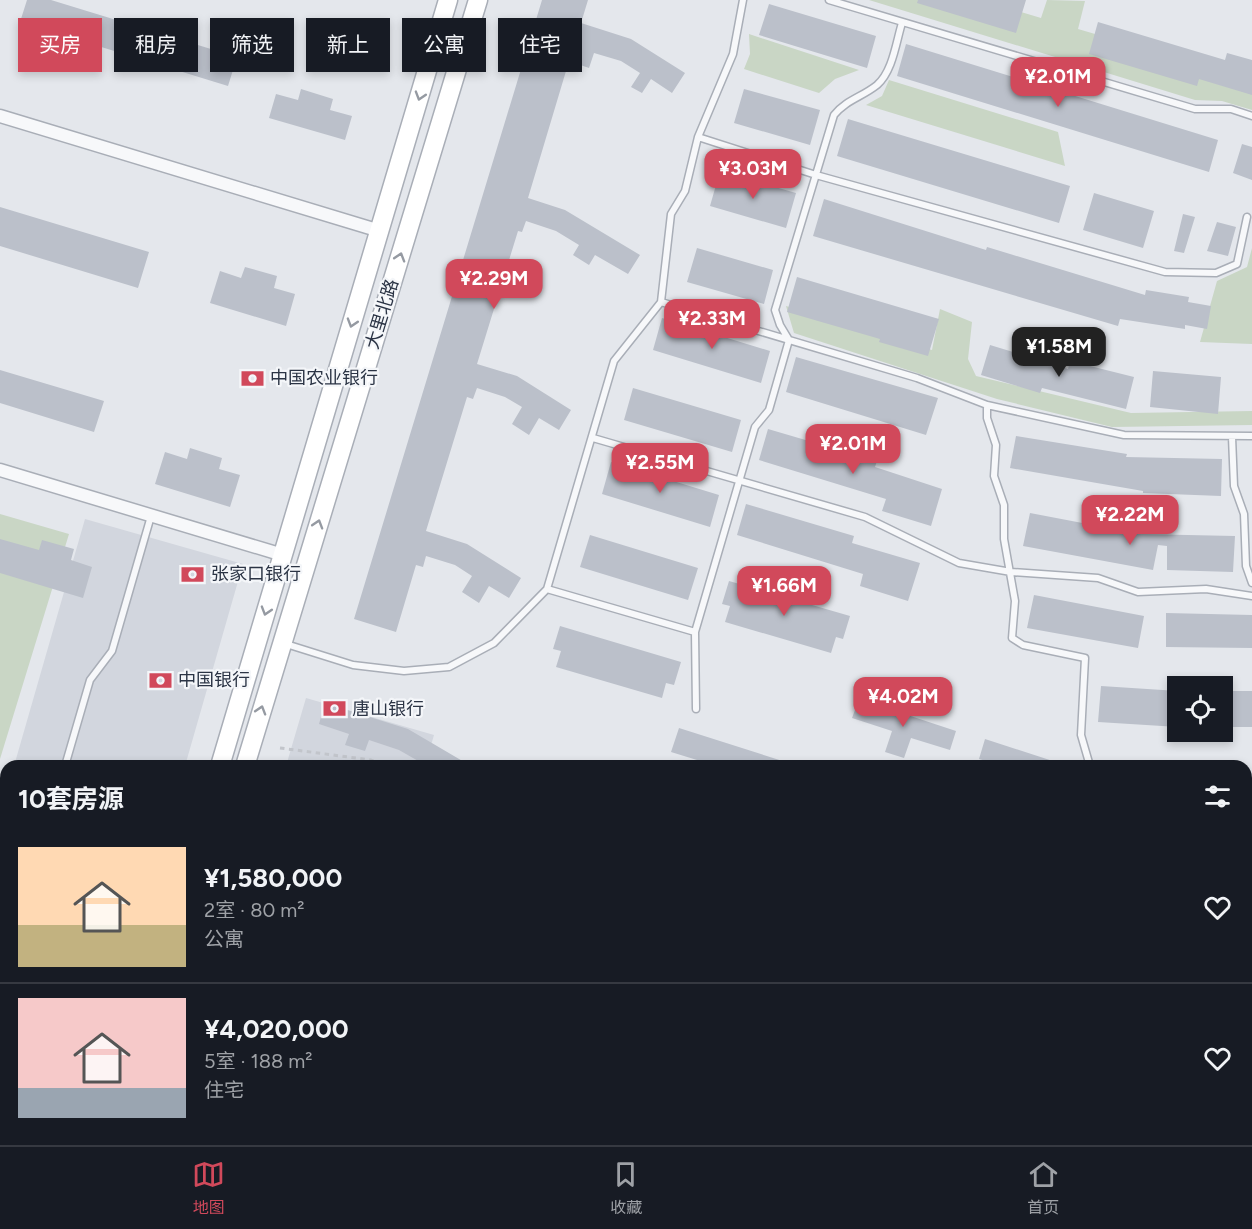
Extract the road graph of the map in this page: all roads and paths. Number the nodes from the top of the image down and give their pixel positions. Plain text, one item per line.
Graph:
1 (448, 0) edge
2 (478, 0) edge
3 (743, 0) edge
4 (829, 0) edge
5 (902, 23) junction
6 (0, 116) edge
7 (1252, 116) edge
8 (698, 137) junction
9 (816, 175) junction
10 (1247, 217) dead end
11 (380, 231) junction
12 (661, 302) junction
13 (789, 340) junction
14 (987, 405) junction
15 (1252, 436) edge
16 (1232, 437) junction
17 (593, 438) junction
18 (0, 470) edge
19 (740, 480) junction
20 (151, 516) junction
21 (283, 555) junction
22 (1011, 572) junction
23 (1252, 583) edge
24 (547, 589) junction
25 (1252, 596) edge
26 (695, 632) junction
27 (282, 642) junction
28 (696, 709) dead end
29 (280, 748) dead end
30 (67, 760) edge
31 (222, 760) edge
32 (247, 760) edge
33 (371, 760) edge
34 (1088, 760) edge

1 -> 11 main road, 大里北路
27 -> 2 main road, 大里北路
3 - 8 lane
4 - 5 lane
5 - 7 lane
5 - 9 lane
6 - 11 street
8 - 9 lane
8 - 12 lane
9 - 10 lane
9 - 13 lane
11 -> 21 main road, 大里北路
12 - 13 lane
12 - 17 lane
13 - 14 lane
13 - 19 lane
14 - 16 lane
14 - 22 lane
15 - 16 lane
16 - 23 lane
17 - 19 lane
17 - 24 lane
18 - 20 street
19 - 22 lane
19 - 26 lane
20 - 21 street
20 - 30 lane
21 -> 31 main road, 大里北路
22 - 25 lane
22 - 34 lane
24 - 26 lane
24 - 27 lane
26 - 28 lane
32 -> 27 main road, 大里北路
29 - 33 path

